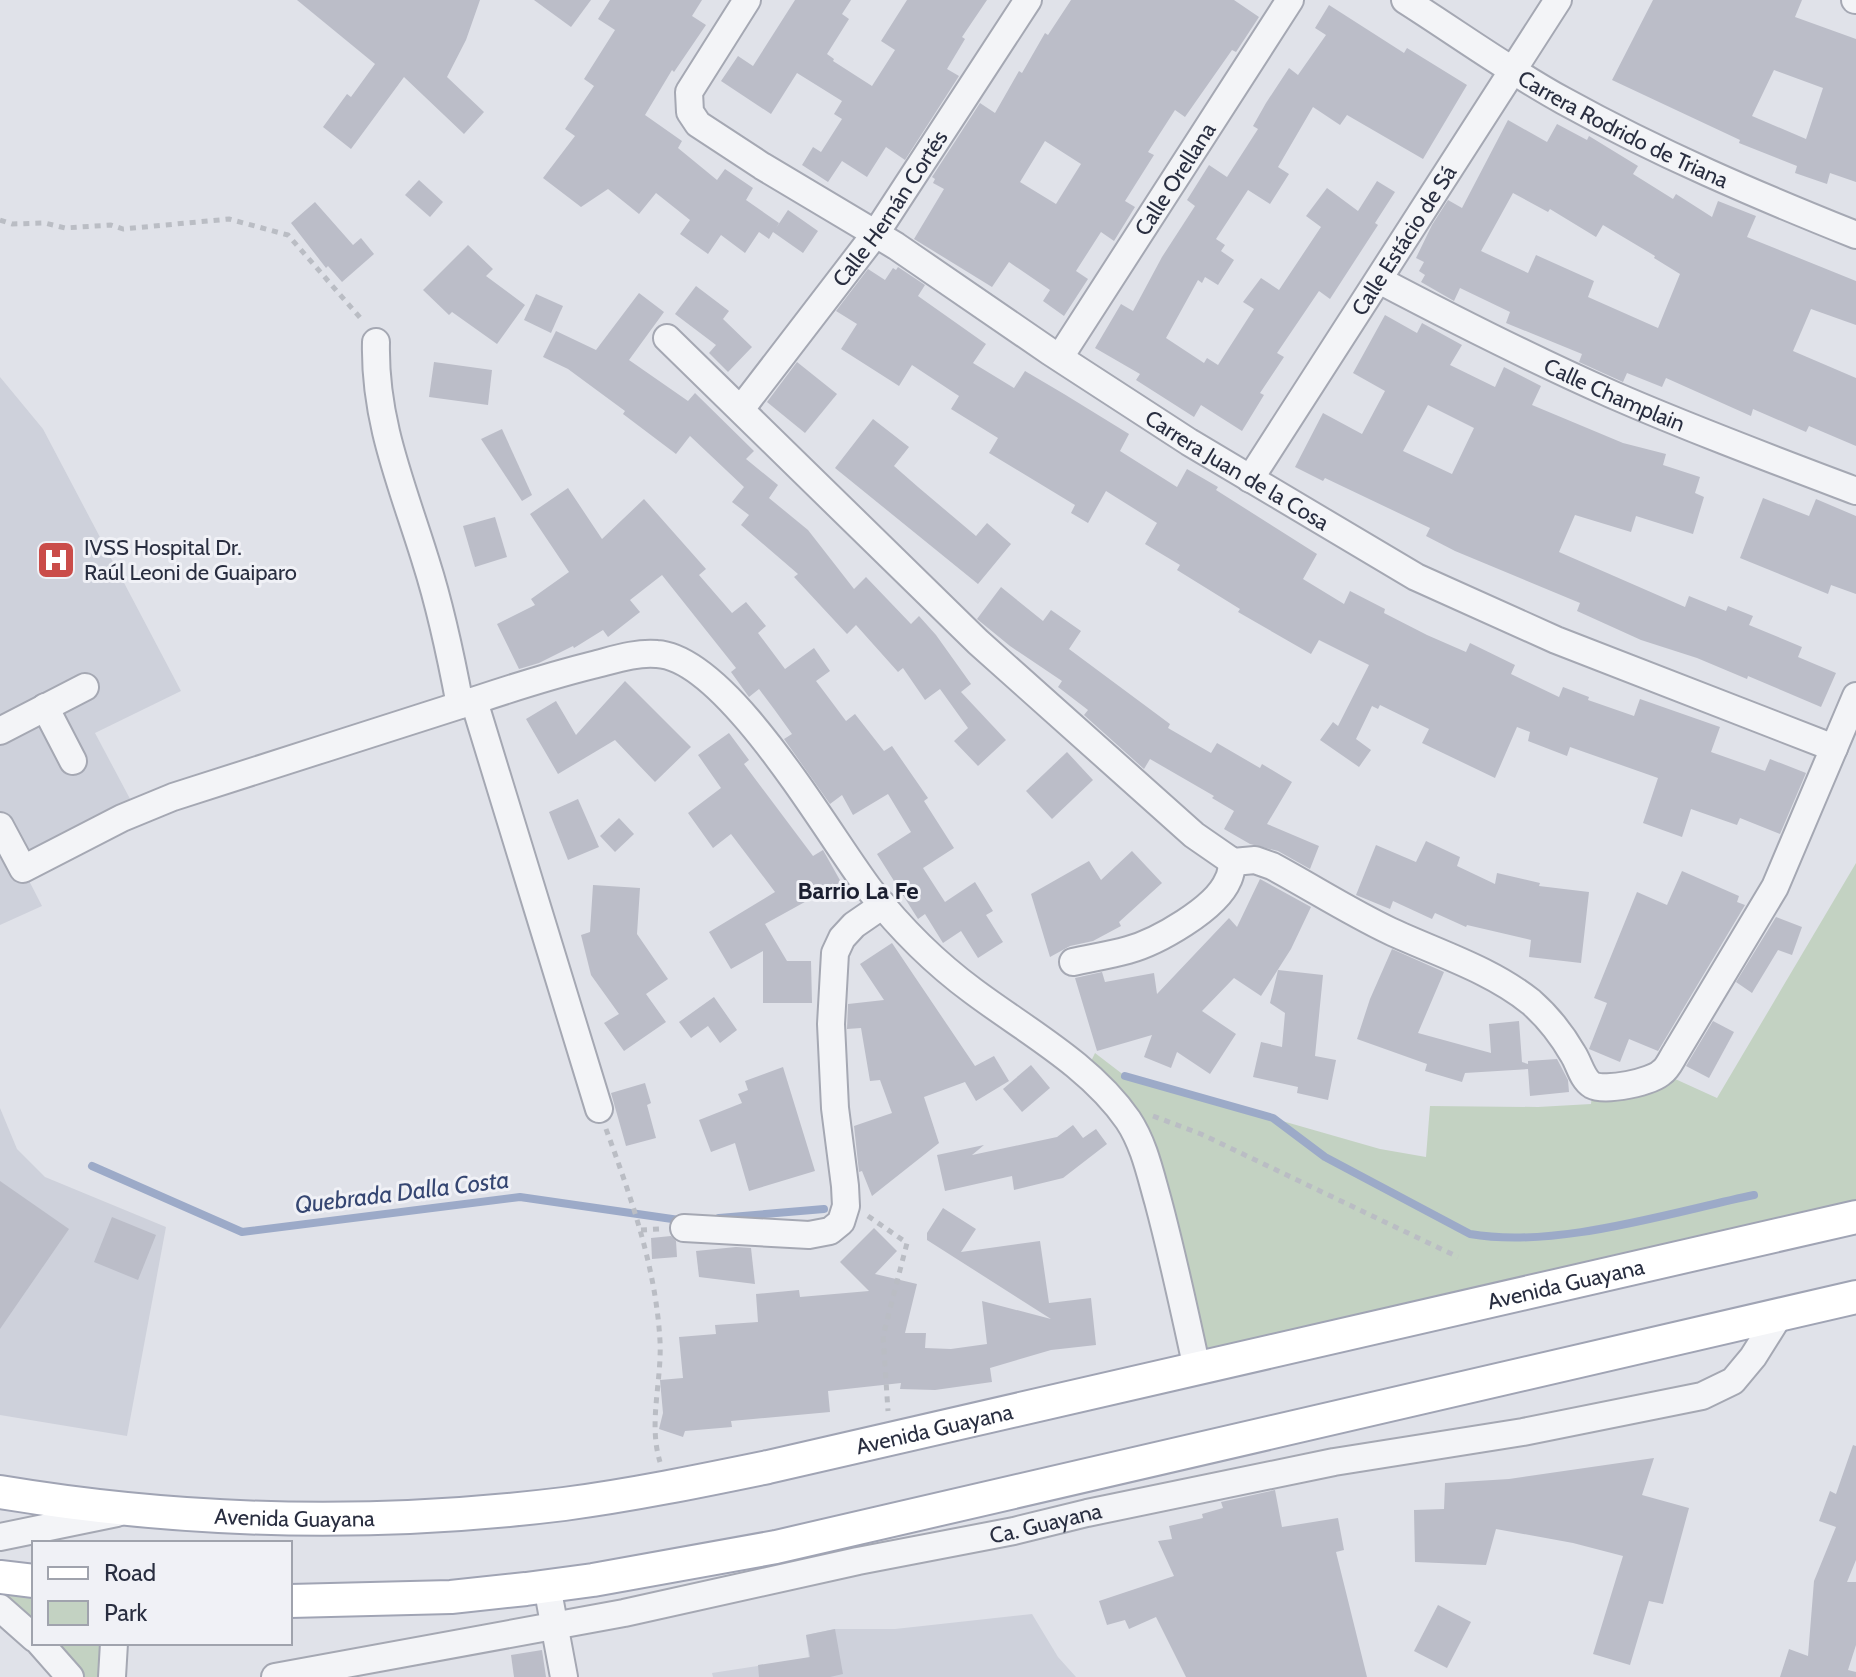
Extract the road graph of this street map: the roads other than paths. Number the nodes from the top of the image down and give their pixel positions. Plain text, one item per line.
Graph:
1 (747, 0) edge
2 (1028, 0) edge
3 (1290, 0) edge
4 (1405, 0) edge
5 (1558, 0) edge
6 (1513, 69) junction
7 (876, 233) junction
8 (1856, 235) edge
9 (1379, 280) junction
10 (667, 338) dead end
11 (376, 342) road end
12 (1060, 357) junction
13 (741, 409) junction
14 (1250, 479) junction
15 (1856, 491) edge
16 (85, 687) dead end
17 (1856, 696) edge
18 (467, 703) junction
19 (45, 707) junction
20 (0, 731) edge
21 (1834, 748) junction
22 (73, 761) dead end
23 (0, 826) edge
24 (1233, 862) junction
25 (883, 905) junction
26 (1073, 962) dead end
27 (599, 1109) road end
28 (1856, 1217) edge
29 (684, 1228) dead end
30 (1856, 1297) edge
31 (1780, 1314) junction
32 (1197, 1369) junction
33 (0, 1492) edge
34 (137, 1509) junction
35 (0, 1520) edge
36 (33, 1531) junction
37 (0, 1537) edge
38 (58, 1541) edge
39 (0, 1577) edge
40 (32, 1581) edge
41 (547, 1586) junction
42 (292, 1601) edge
43 (0, 1608) edge
44 (554, 1627) junction
45 (32, 1636) edge
46 (42, 1645) edge
47 (114, 1645) edge
48 (318, 1674) edge
49 (70, 1677) edge
50 (112, 1677) edge
51 (275, 1677) edge
52 (564, 1677) edge

1 - 7 street, Carrera Juan de la Cosa
2 - 7 street, Calle Hernán Cortés
3 - 12 street, Calle Orellana
4 - 6 street, Carrera Rodrido de Triana
5 - 6 street, Calle Estácio de Sá
6 - 8 street, Carrera Rodrido de Triana
6 - 9 street, Calle Estácio de Sá
7 - 12 street, Carrera Juan de la Cosa
7 - 13 street, Calle Hernán Cortés
9 - 14 street, Calle Estácio de Sá
9 - 15 street, Calle Champlain
10 - 13 street
11 - 18 street
12 - 14 street, Carrera Juan de la Cosa
13 - 24 street
14 - 21 street, Carrera Juan de la Cosa
16 - 19 street
17 - 21 street
18 - 23 street
18 - 25 street
18 - 27 street
19 - 20 street
19 - 22 street
21 - 24 street
24 - 26 street
25 - 29 street
25 - 32 street
28 - 32 main road, Avenida Guayana
30 - 31 main road
31 - 41 main road
31 - 44 street, Ca. Guayana
32 - 34 main road, Avenida Guayana
33 - 34 main road, Avenida Guayana
34 - 36 street
35 - 36 street
36 - 37 street
36 - 38 street
39 - 40 main road
41 - 42 main road
41 - 44 street
43 - 45 street
44 - 48 street, Ca. Guayana
44 - 52 street
46 - 49 street
47 - 50 street
48 - 51 street, Ca. Guayana

